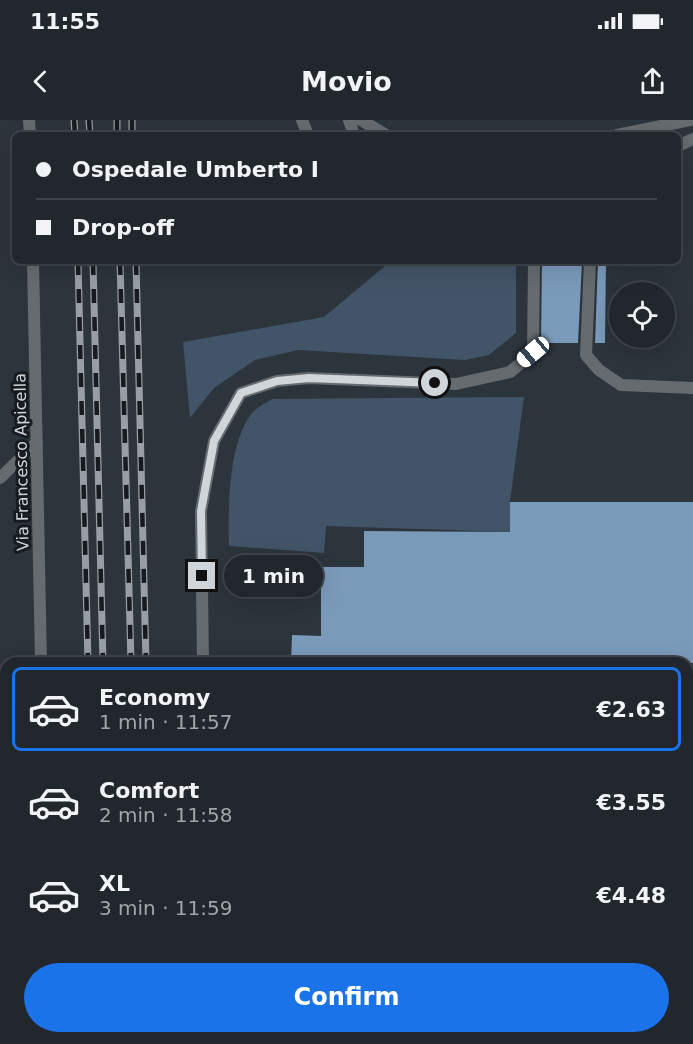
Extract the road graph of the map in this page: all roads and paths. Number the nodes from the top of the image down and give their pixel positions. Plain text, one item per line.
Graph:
1 (362, 120) edge
2 (690, 120) edge
3 (381, 132) edge
4 (632, 132) edge
5 (33, 264) edge
6 (534, 264) edge
7 (590, 264) edge
8 (693, 388) edge
9 (37, 442) junction
10 (0, 478) edge
11 (41, 657) edge
12 (203, 657) edge

1 - 3 street
2 - 4 street
5 - 9 street, Via Francesco Apicella
6 - 12 street
7 - 8 street
9 - 10 street
9 - 11 street, Via Francesco Apicella

